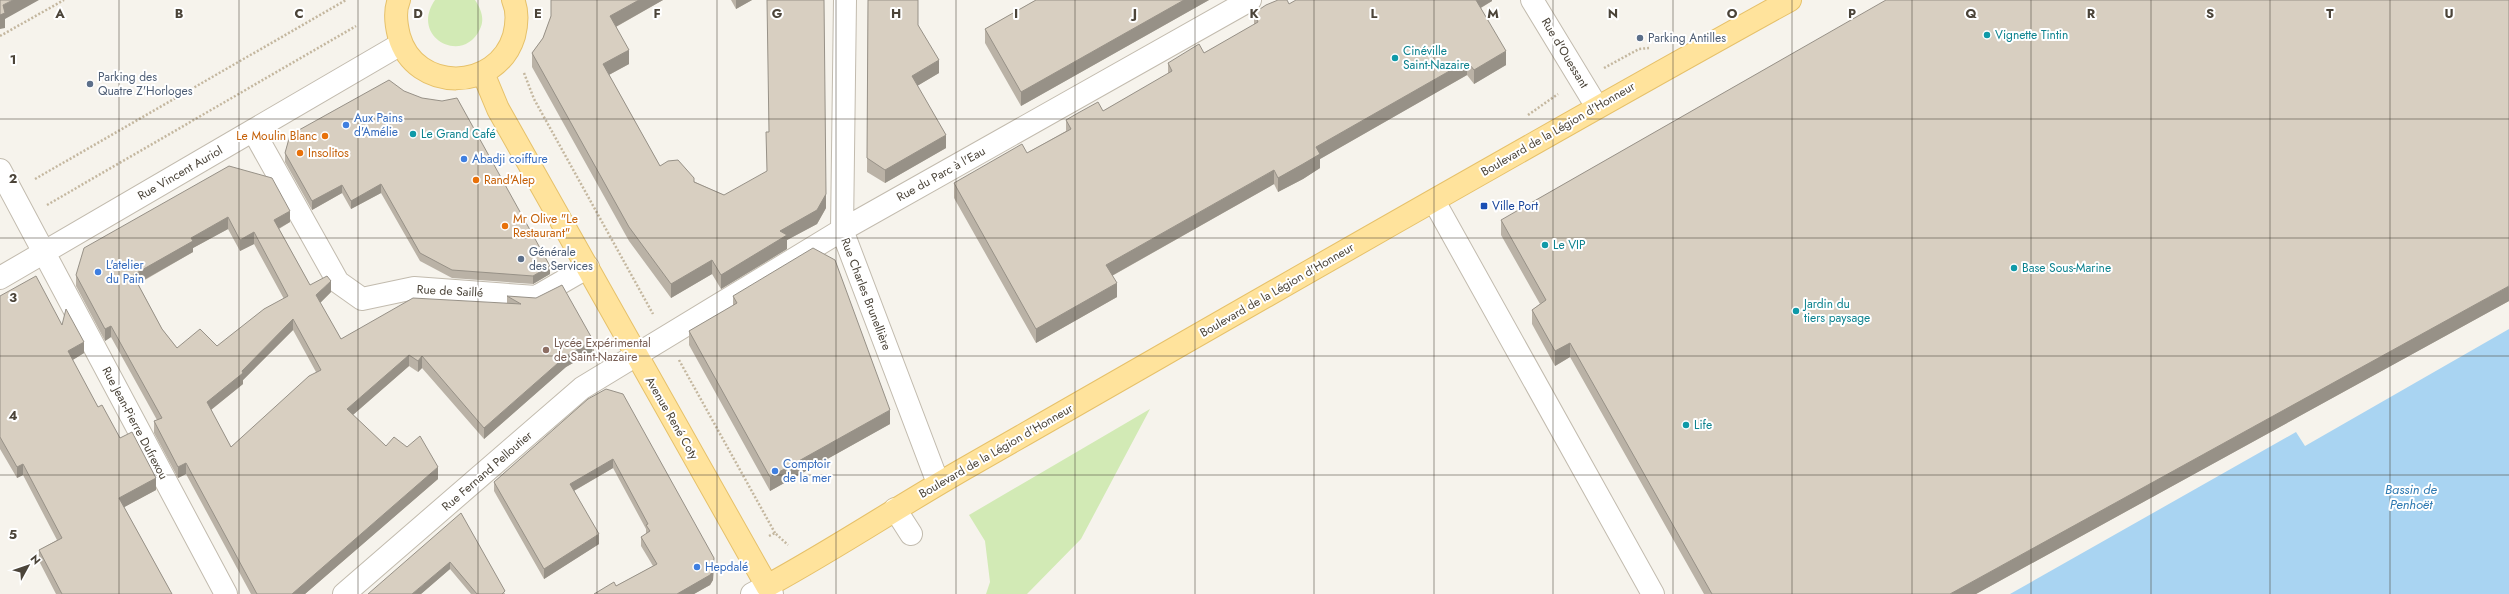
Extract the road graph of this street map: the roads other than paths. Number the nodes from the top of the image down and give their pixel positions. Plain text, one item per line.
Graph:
1 (399, 0) edge
2 (513, 0) edge
3 (845, 0) edge
4 (1250, 0) edge
5 (1532, 0) edge
6 (1790, 0) edge
7 (401, 44) junction
8 (483, 74) junction
9 (1597, 107) junction
10 (254, 132) junction
11 (0, 170) edge
12 (1434, 201) junction
13 (842, 230) junction
14 (44, 252) junction
15 (588, 267) junction
16 (0, 278) edge
17 (635, 354) junction
18 (938, 483) junction
19 (895, 509) junction
20 (911, 534) dead end
21 (764, 591) edge
22 (226, 594) edge
23 (344, 594) edge
24 (1653, 594) edge

1 - 7 main road
2 - 8 main road
3 - 13 street, Rue Charles Brunellière
4 - 13 street, Rue du Parc à l'Eau
5 - 9 street, Rue d'Ouessant
6 - 9 main road, Boulevard de la Légion d'Honneur
7 - 8 main road
7 - 10 street, Rue Vincent Auriol
8 - 15 main road, Avenue René Coty
9 - 12 main road, Boulevard de la Légion d'Honneur
10 - 14 street, Rue Vincent Auriol
10 - 15 street, Rue de Saillé
11 - 14 street, Rue Jean-Pierre Dufrexou
12 - 18 main road, Boulevard de la Légion d'Honneur
12 - 24 street
13 - 17 street, Rue du Parc à l'Eau
13 - 18 street, Rue Charles Brunellière
14 - 16 street, Rue Vincent Auriol
14 - 22 street, Rue Jean-Pierre Dufrexou
15 - 17 main road, Avenue René Coty
17 - 21 main road, Avenue René Coty
17 - 23 street, Rue Fernand Pelloutier
18 - 19 main road, Boulevard de la Légion d'Honneur
19 - 20 street
19 - 21 main road, Boulevard de la Légion d'Honneur

